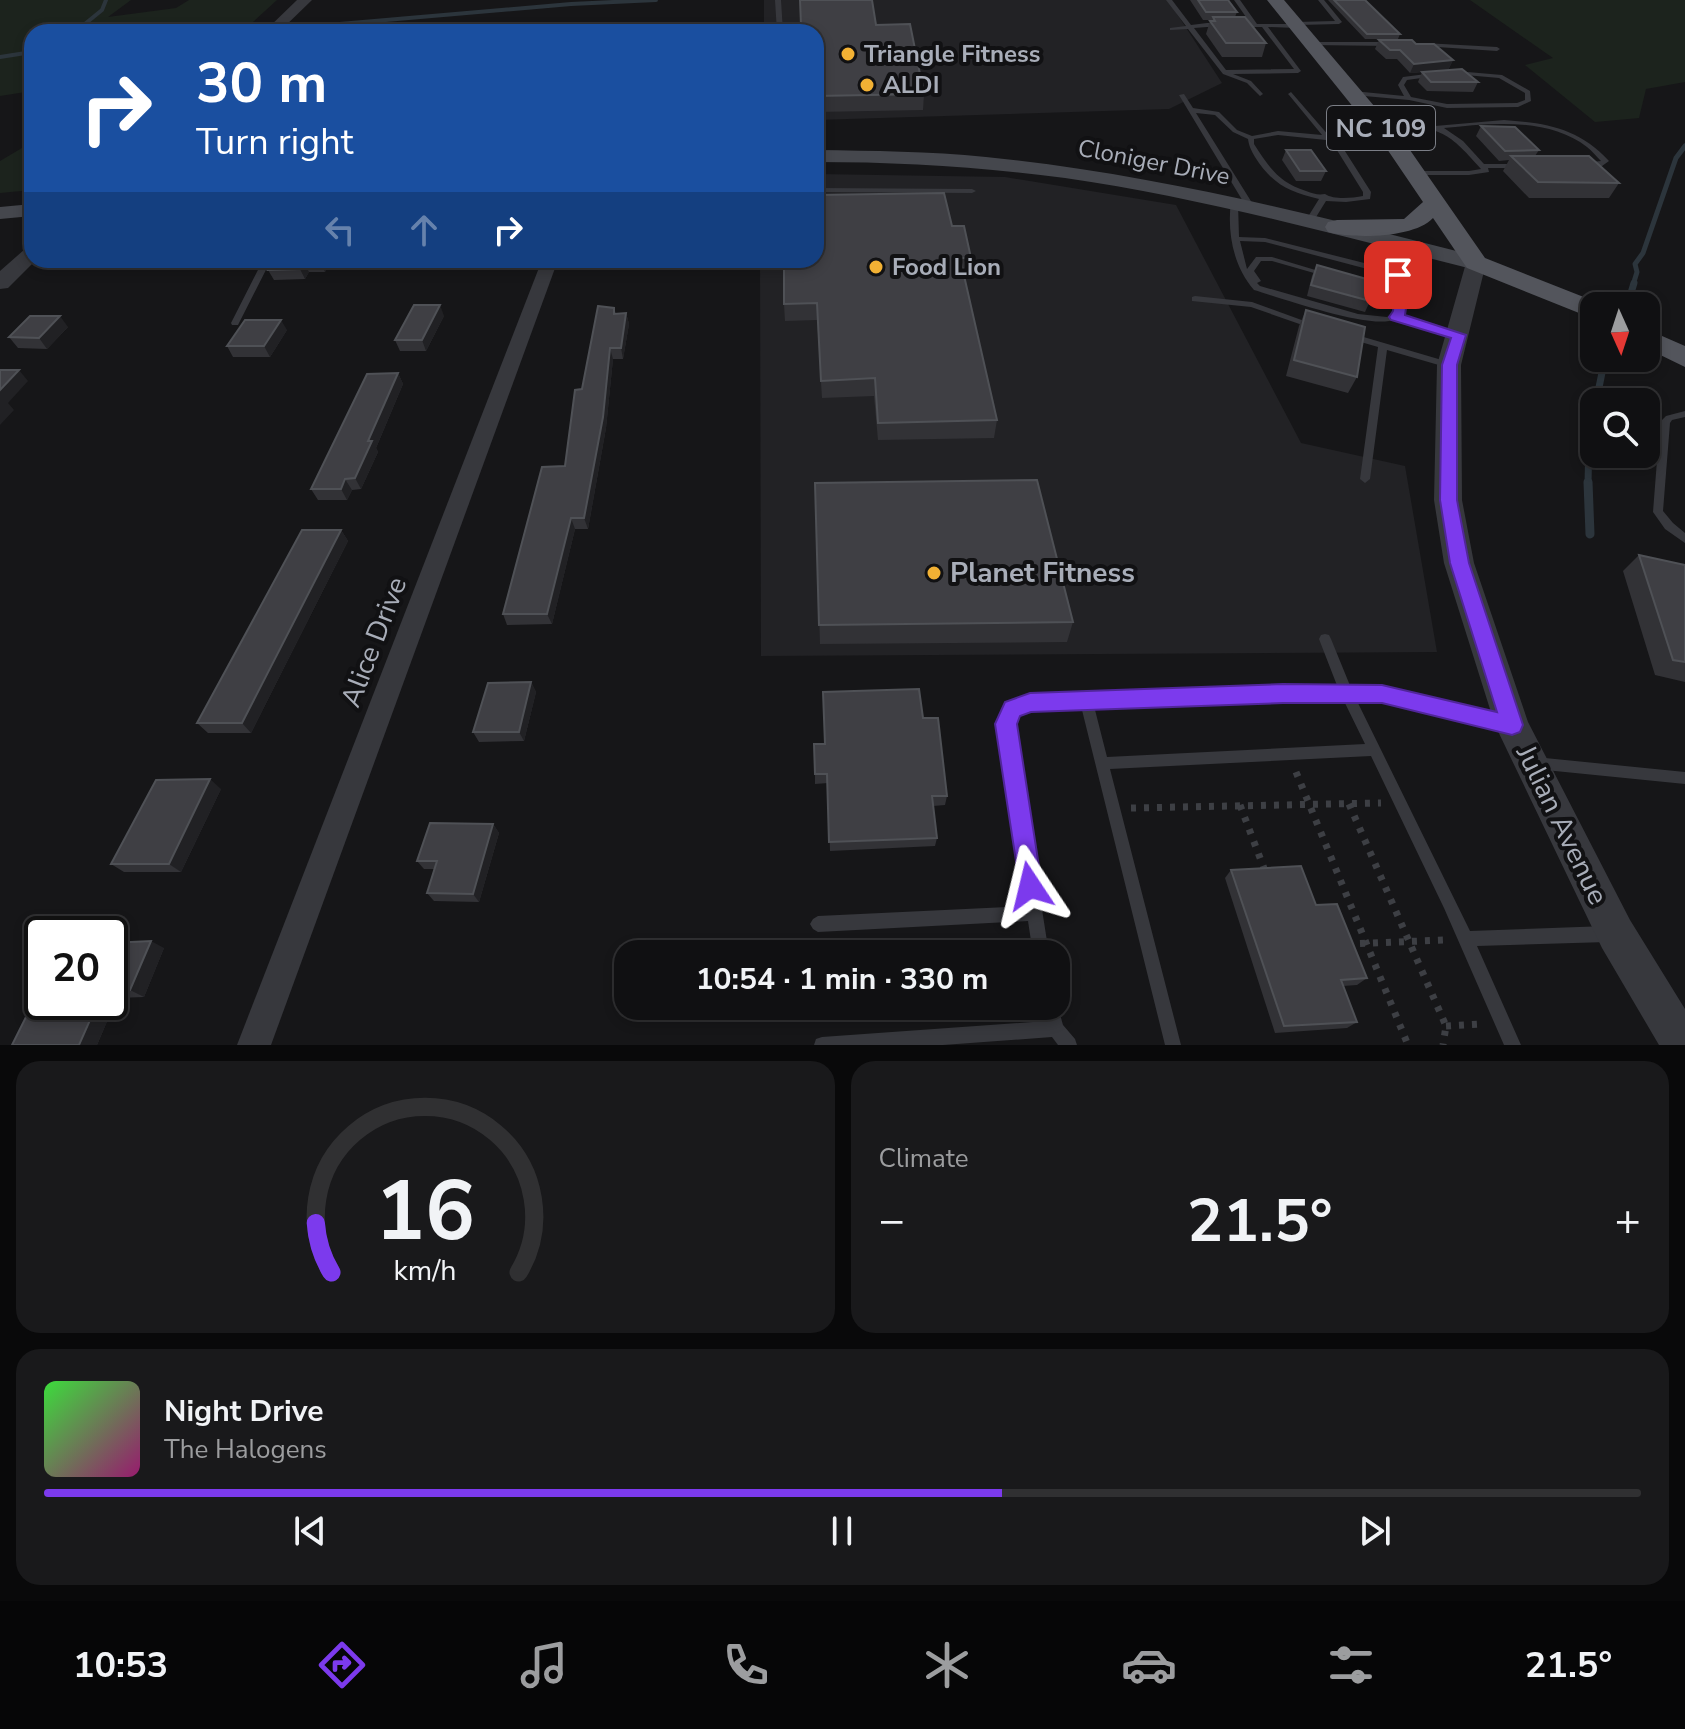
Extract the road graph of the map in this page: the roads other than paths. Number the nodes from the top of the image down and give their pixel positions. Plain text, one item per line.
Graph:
1 (305, 0) edge
2 (778, 0) edge
3 (1169, 0) edge
4 (1237, 0) edge
5 (1275, 0) edge
6 (1321, 0) edge
7 (280, 24) edge
8 (780, 24) edge
9 (1259, 25) junction
10 (1296, 25) junction
11 (1190, 28) junction
12 (1172, 29) dead end
13 (1312, 44) junction
14 (1399, 44) edge
15 (1414, 44) edge
16 (1497, 49) dead end
17 (1224, 72) junction
18 (1352, 93) junction
19 (1260, 94) dead end
20 (1291, 94) dead end
21 (1182, 95) dead end
22 (1409, 98) junction
23 (1191, 110) junction
24 (1379, 125) junction
25 (1437, 127) junction
26 (1251, 138) junction
27 (1328, 138) junction
28 (1395, 145) junction
29 (1338, 146) junction
30 (824, 156) edge
31 (1482, 166) junction
32 (1532, 166) edge
33 (1577, 166) edge
34 (1414, 173) junction
35 (824, 190) edge
36 (972, 191) dead end
37 (1325, 196) junction
38 (1435, 203) junction
39 (1242, 205) junction
40 (24, 211) edge
41 (0, 213) edge
42 (1310, 220) junction
43 (1337, 227) junction
44 (1238, 239) junction
45 (24, 260) edge
46 (1476, 263) junction
47 (263, 268) edge
48 (547, 268) edge
49 (1331, 276) edge
50 (1346, 280) edge
51 (0, 283) edge
52 (1195, 299) dead end
53 (1400, 300) junction
54 (1580, 304) edge
55 (1357, 317) junction
56 (1396, 317) junction
57 (235, 323) dead end
58 (1326, 329) edge
59 (1340, 333) edge
60 (1660, 345) edge
61 (1383, 346) junction
62 (1454, 350) junction
63 (1685, 358) edge
64 (1685, 414) edge
65 (1365, 479) dead end
66 (1685, 539) edge
67 (1325, 639) dead end
68 (1347, 693) junction
69 (1086, 701) junction
70 (1512, 725) junction
71 (1375, 750) junction
72 (1530, 762) junction
73 (1102, 763) junction
74 (1685, 778) edge
75 (1035, 913) junction
76 (818, 924) dead end
77 (1616, 934) junction
78 (1466, 939) junction
79 (1039, 940) edge
80 (1054, 1020) edge
81 (1056, 1029) junction
82 (254, 1045) edge
83 (822, 1045) edge
84 (1069, 1045) edge
85 (1173, 1045) edge
86 (1513, 1045) edge
87 (1683, 1045) edge

1 - 7 street
2 - 8 lane
3 - 11 lane
4 - 9 lane
5 - 10 main road, NC 109
6 - 10 lane
9 - 10 lane
9 - 11 lane
9 - 17 lane
10 - 13 main road, NC 109
11 - 12 lane
11 - 17 lane
13 - 14 lane
13 - 18 main road, NC 109
15 - 16 lane
17 - 19 lane
18 - 22 lane
18 - 24 main road, NC 109
20 - 27 lane
21 - 23 lane
22 - 22 lane
23 - 26 lane
23 - 39 lane
24 - 25 lane
24 - 28 main road, NC 109
25 - 31 lane
25 - 33 lane
26 - 27 lane
26 - 37 lane
27 - 29 lane
28 - 29 lane
28 - 34 main road, NC 109
29 - 37 lane
30 - 39 main road, Cloniger Drive
31 - 32 lane
31 - 34 lane
34 - 38 main road, NC 109
35 - 36 lane
37 - 42 lane
38 - 43 main road
38 - 46 main road, NC 109
39 - 42 main road, Cloniger Drive
39 - 44 lane
40 - 41 main road
42 - 43 main road, Cloniger Drive
43 - 46 main road, Cloniger Drive
44 - 53 lane
44 - 55 lane
45 - 51 street
46 - 54 main road
46 - 62 street, Julian Avenue
47 - 57 lane
48 - 82 street, Alice Drive
49 - 55 lane
50 - 53 lane
52 - 58 lane
53 - 56 lane
55 - 56 lane
56 - 62 lane
59 - 61 lane
60 - 63 main road
61 - 62 lane
61 - 65 lane
62 - 70 street, Julian Avenue
64 - 66 lane
67 - 68 lane
68 - 69 lane
68 - 70 lane
68 - 71 lane
69 - 73 lane
69 - 75 lane
70 - 72 street, Julian Avenue
71 - 73 lane
71 - 78 lane
72 - 74 lane
72 - 77 street, Julian Avenue
73 - 85 lane
75 - 76 lane
75 - 79 lane
77 - 78 lane
77 - 87 street, Julian Avenue
78 - 86 lane
80 - 81 lane
81 - 83 lane
81 - 84 lane

